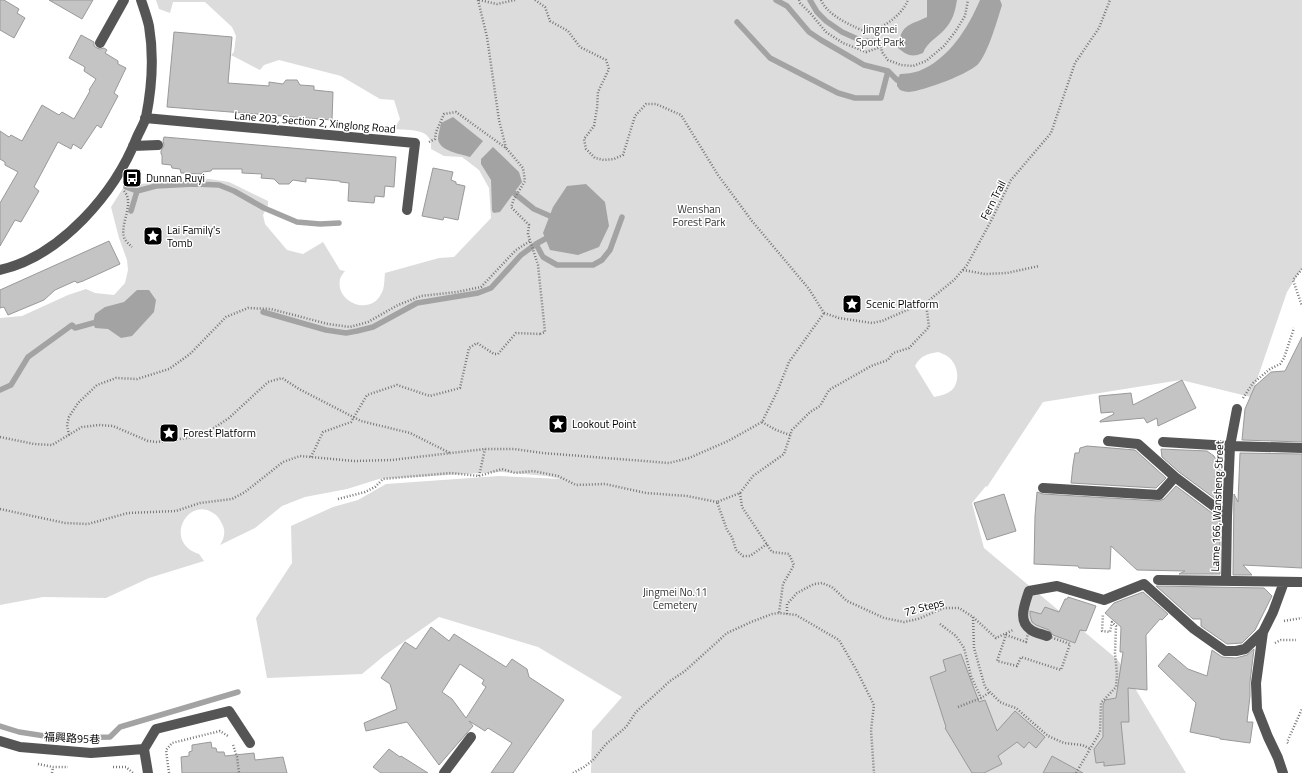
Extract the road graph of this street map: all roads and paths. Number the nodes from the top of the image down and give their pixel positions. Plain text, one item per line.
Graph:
1 (124, 0) edge
2 (141, 0) edge
3 (479, 0) edge
4 (515, 0) edge
5 (535, 0) edge
6 (799, 0) edge
7 (821, 0) edge
8 (908, 0) edge
9 (968, 0) edge
10 (1110, 0) edge
11 (877, 29) junction
12 (100, 43) dead end
13 (881, 47) junction
14 (145, 118) junction
15 (415, 144) junction
16 (158, 145) dead end
17 (133, 146) junction
18 (506, 148) junction
19 (123, 190) dead end
20 (407, 210) dead end
21 (530, 241) junction
22 (132, 248) dead end
23 (1039, 266) dead end
24 (1302, 269) edge
25 (0, 270) edge
26 (962, 270) junction
27 (927, 302) junction
28 (1302, 306) edge
29 (824, 313) junction
30 (1294, 328) dead end
31 (1237, 409) joint
32 (762, 422) junction
33 (69, 435) junction
34 (790, 435) junction
35 (0, 437) edge
36 (1108, 441) dead end
37 (1163, 442) dead end
38 (1230, 446) junction
39 (1302, 448) edge
40 (485, 449) junction
41 (451, 453) junction
42 (311, 457) junction
43 (479, 476) junction
44 (1174, 476) junction
45 (1043, 488) dead end
46 (740, 493) junction
47 (338, 499) dead end
48 (717, 502) junction
49 (0, 509) edge
50 (1226, 516) junction
51 (767, 544) junction
52 (1158, 580) dead end
53 (1226, 581) junction
54 (1284, 582) junction
55 (1302, 582) edge
56 (1104, 600) junction
57 (779, 613) junction
58 (786, 614) junction
59 (973, 616) junction
60 (1302, 618) edge
61 (940, 624) dead end
62 (1026, 625) junction
63 (1280, 626) dead end
64 (1263, 632) junction
65 (1047, 636) junction
66 (1274, 640) dead end
67 (1274, 644) dead end
68 (990, 692) junction
69 (981, 698) junction
70 (958, 707) dead end
71 (1302, 709) edge
72 (471, 737) dead end
73 (0, 741) edge
74 (250, 743) dead end
75 (1091, 748) junction
76 (1290, 748) dead end
77 (144, 749) junction
78 (53, 767) dead end
79 (52, 773) edge
80 (148, 773) edge
81 (169, 773) edge
82 (240, 773) edge
83 (444, 773) edge
84 (573, 773) edge
85 (874, 773) edge
86 (1076, 773) edge
87 (1283, 773) edge

1 - 12 street
2 - 14 street
3 - 4 path
3 - 18 path
5 - 29 path
6 - 13 path
7 - 11 path
8 - 11 path
9 - 13 path
10 - 26 path, Fern Trail
11 - 13 path
14 - 15 street, Lane 203, Section 2, Xinglong Road
14 - 17 street
15 - 18 path
15 - 20 street
16 - 17 street
17 - 25 street
18 - 21 path
19 - 22 path
21 - 33 path
21 - 42 path, bridge
23 - 26 path
24 - 28 path
26 - 27 path, Fern Trail
27 - 29 path, Fern Trail
27 - 34 path
29 - 32 path
30 - 31 path
31 - 38 street, Lame 166, Wansheng Street
32 - 34 path
32 - 40 path
33 - 35 path
33 - 41 path
34 - 46 path
36 - 44 street
37 - 38 street
38 - 39 street
38 - 50 street, Lame 166, Wansheng Street
40 - 41 path
40 - 43 path
41 - 42 path
42 - 49 path
43 - 47 path
43 - 48 path
44 - 45 street
44 - 50 street
46 - 48 path
46 - 51 path
48 - 51 path
50 - 53 street, Lame 166, Wansheng Street
51 - 57 path
52 - 53 street
53 - 54 street
54 - 55 street
54 - 64 street
56 - 62 street
56 - 64 street
56 - 75 path
57 - 58 path
57 - 84 path
58 - 59 path, 72 Steps
58 - 85 path
59 - 62 path, 72 Steps
59 - 68 path
60 - 63 path
61 - 69 path
62 - 65 street
64 - 87 street
65 - 65 path
66 - 67 path
68 - 69 path
68 - 75 path
69 - 70 path
71 - 76 path
72 - 83 street
73 - 77 street, 福興路95巷
74 - 77 street
75 - 86 path
77 - 80 street
78 - 79 path
81 - 82 path

